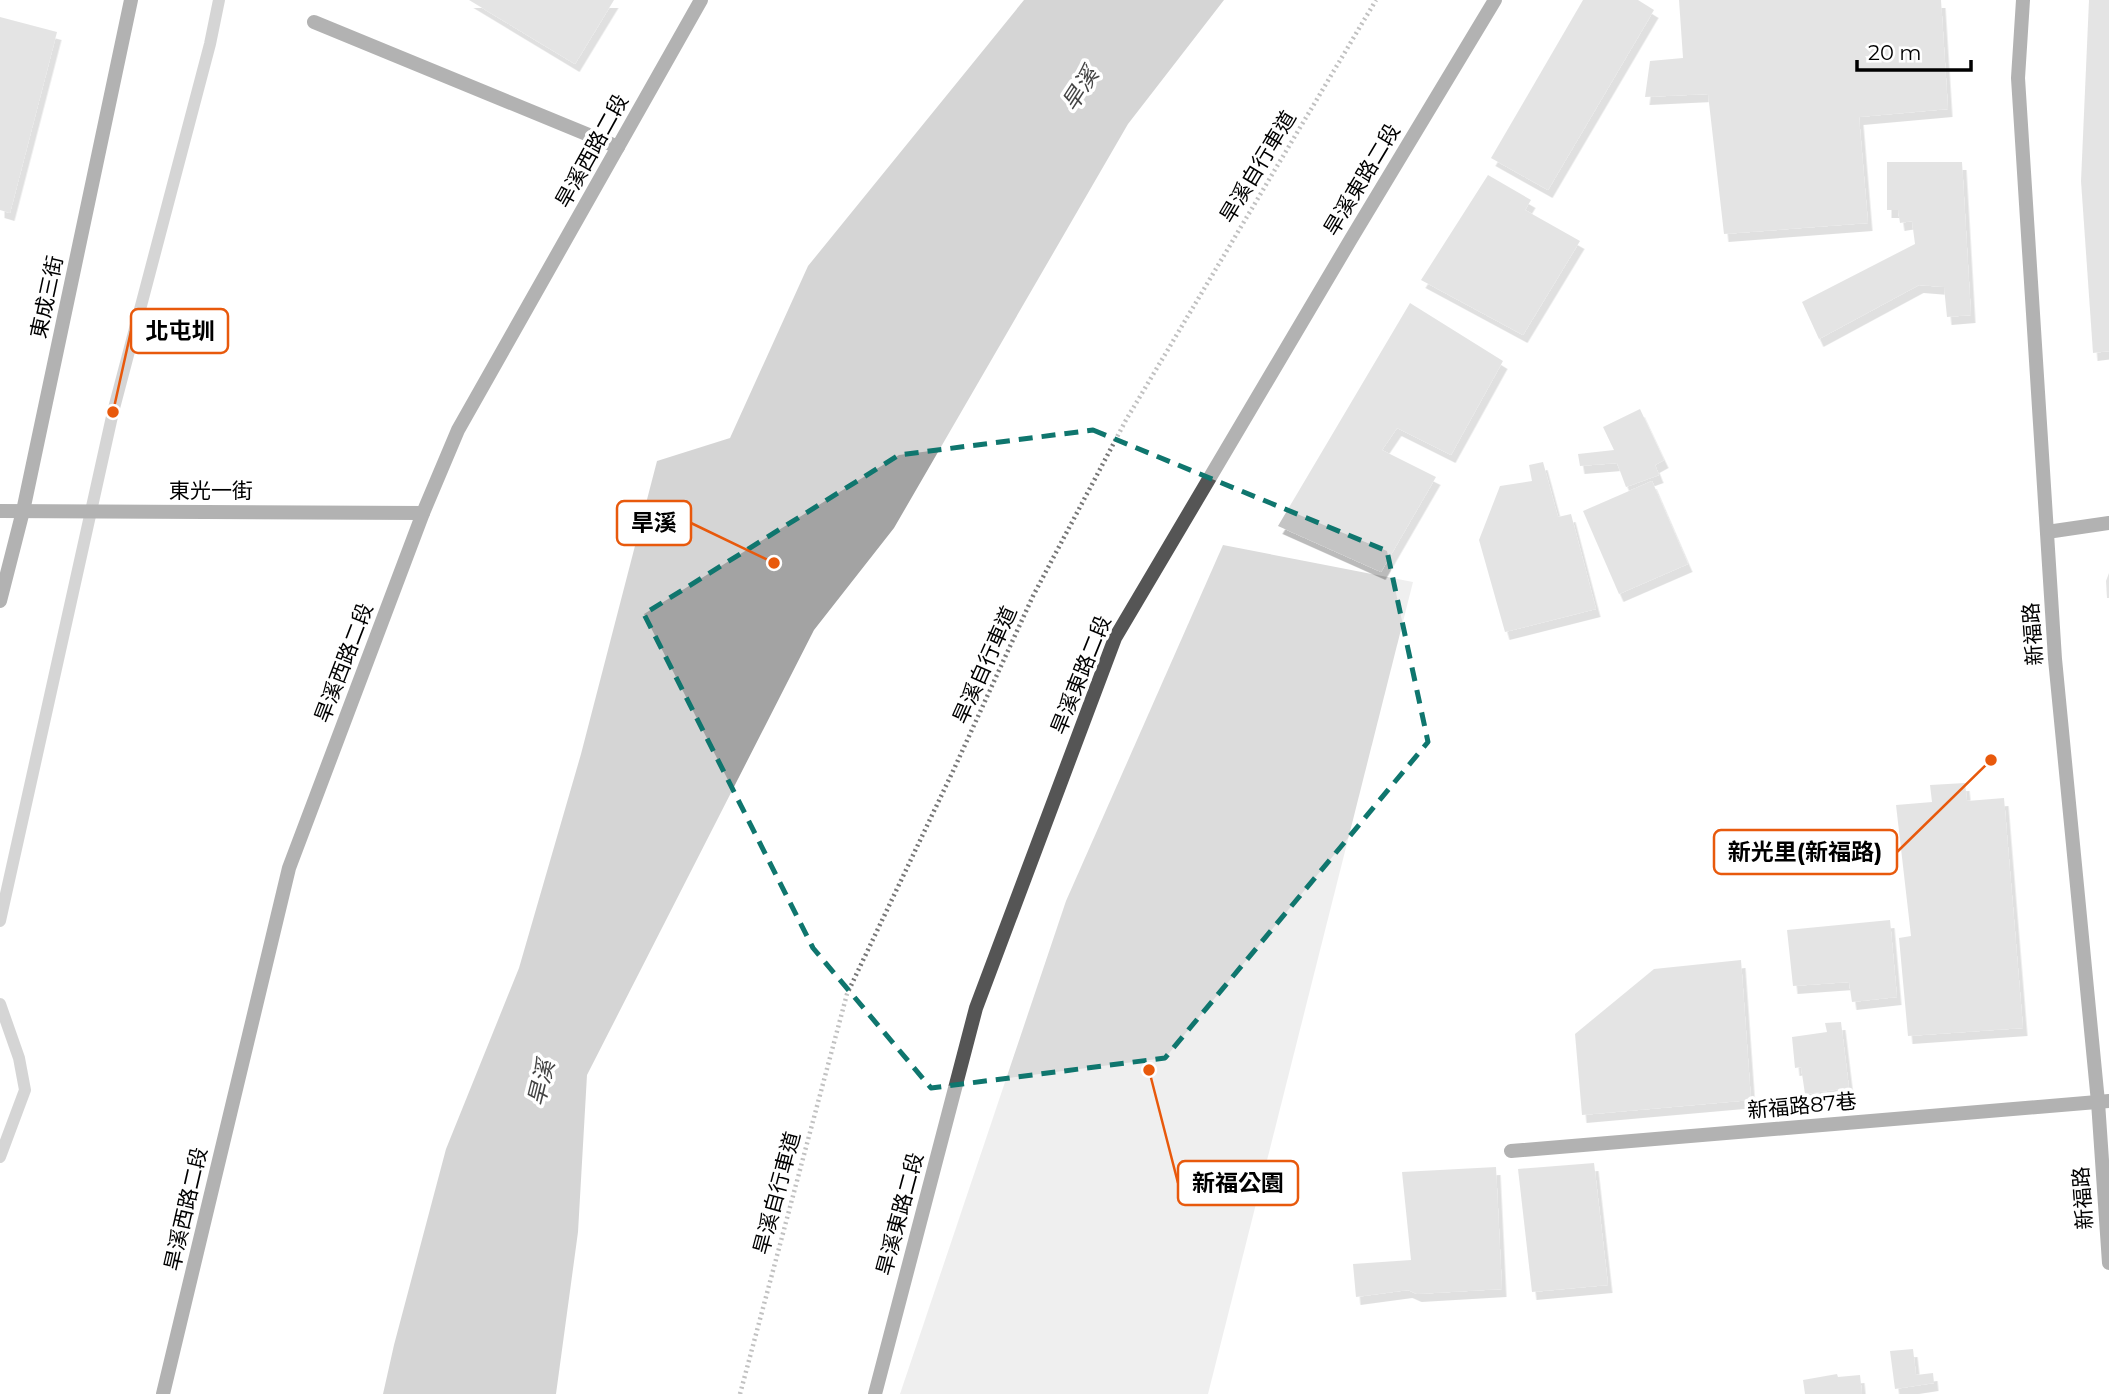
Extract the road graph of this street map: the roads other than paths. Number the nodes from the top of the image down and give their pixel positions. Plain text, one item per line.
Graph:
1 (131, 0) edge
2 (701, 0) edge
3 (1495, 0) edge
4 (2023, 0) edge
5 (314, 22) dead end
6 (618, 147) junction
7 (0, 511) edge
8 (23, 511) junction
9 (423, 513) junction
10 (2109, 523) edge
11 (2047, 532) junction
12 (0, 601) edge
13 (2103, 1101) edge
14 (1511, 1151) dead end
15 (2109, 1263) edge
16 (163, 1394) edge
17 (875, 1394) edge

1 - 8 street, 東成三街
2 - 6 street, 旱溪西路二段
3 - 17 street, 旱溪東路二段
4 - 11 street, 新福路
5 - 6 street
6 - 9 street, 旱溪西路二段
7 - 8 street, 東光一街
8 - 9 street, 東光一街
8 - 12 street, 東成三街
9 - 16 street, 旱溪西路二段
10 - 11 street
11 - 13 street, 新福路
13 - 14 street, 新福路87巷
13 - 15 street, 新福路

